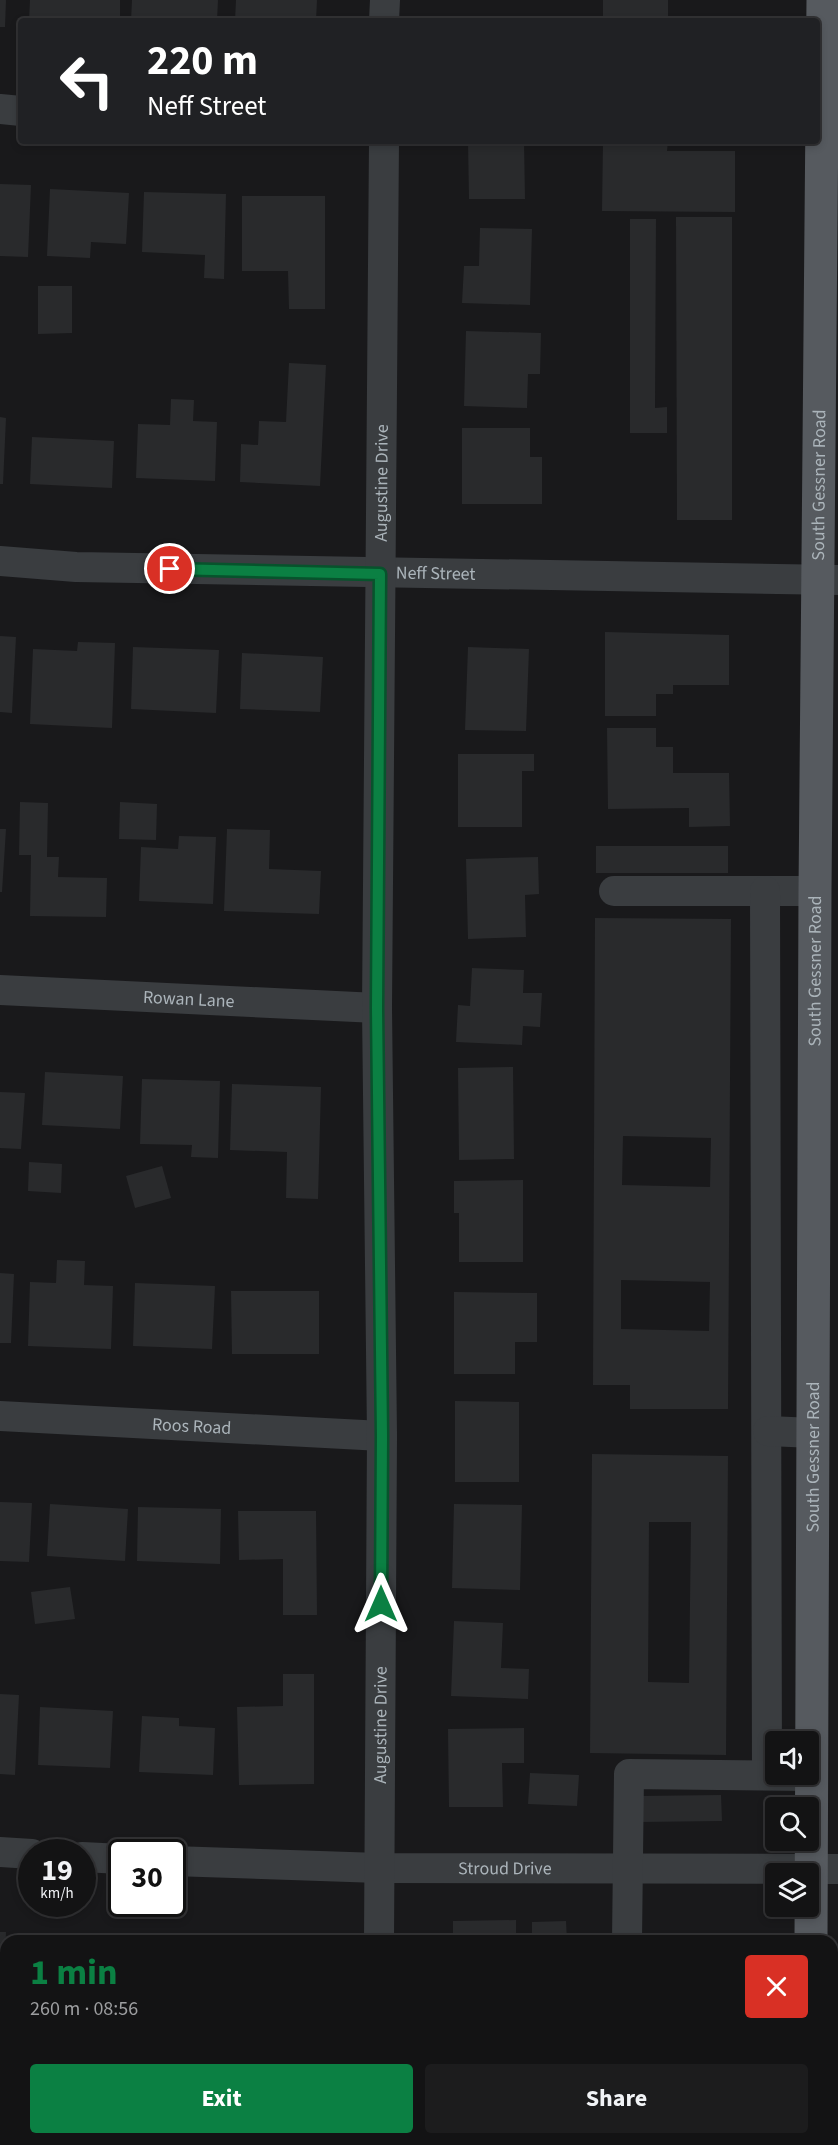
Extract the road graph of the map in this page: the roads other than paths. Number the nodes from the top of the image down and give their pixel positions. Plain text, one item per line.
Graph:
1 (385, 0) edge
2 (823, 0) edge
3 (384, 18) edge
4 (0, 109) edge
5 (18, 111) edge
6 (384, 144) edge
7 (0, 561) edge
8 (380, 574) junction
9 (828, 579) edge
10 (614, 891) dead end
11 (765, 891) junction
12 (815, 891) junction
13 (0, 990) edge
14 (377, 1008) junction
15 (0, 1416) edge
16 (768, 1431) junction
17 (814, 1433) junction
18 (382, 1436) junction
19 (767, 1545) junction
20 (812, 1547) junction
21 (766, 1731) edge
22 (811, 1731) edge
23 (765, 1775) edge
24 (812, 1785) edge
25 (0, 1852) edge
26 (18, 1853) edge
27 (186, 1861) edge
28 (379, 1868) junction
29 (627, 1869) junction
30 (824, 1869) edge
31 (379, 1935) edge
32 (627, 1935) edge
33 (812, 1935) edge

1 - 3 street
2 - 9 main road, South Gessner Road
4 - 5 street
6 - 8 street, Augustine Drive
7 - 8 street, Neff Street
8 - 9 street, Neff Street
8 - 14 street, Augustine Drive
9 - 12 main road, South Gessner Road
10 - 11 street
11 - 12 street
11 - 16 street
12 - 17 main road, South Gessner Road
13 - 14 street, Rowan Lane
14 - 18 street, Augustine Drive
15 - 18 street, Roos Road
16 - 17 street
16 - 19 street
17 - 20 main road, South Gessner Road
18 - 28 street, Augustine Drive
19 - 20 street
19 - 21 street
20 - 22 main road, South Gessner Road
23 - 29 street
24 - 30 main road, South Gessner Road
25 - 26 street
27 - 28 street, Stroud Drive
28 - 29 street, Stroud Drive
28 - 31 street, Augustine Drive
29 - 30 street, Stroud Drive
29 - 32 street
30 - 33 main road, South Gessner Road

